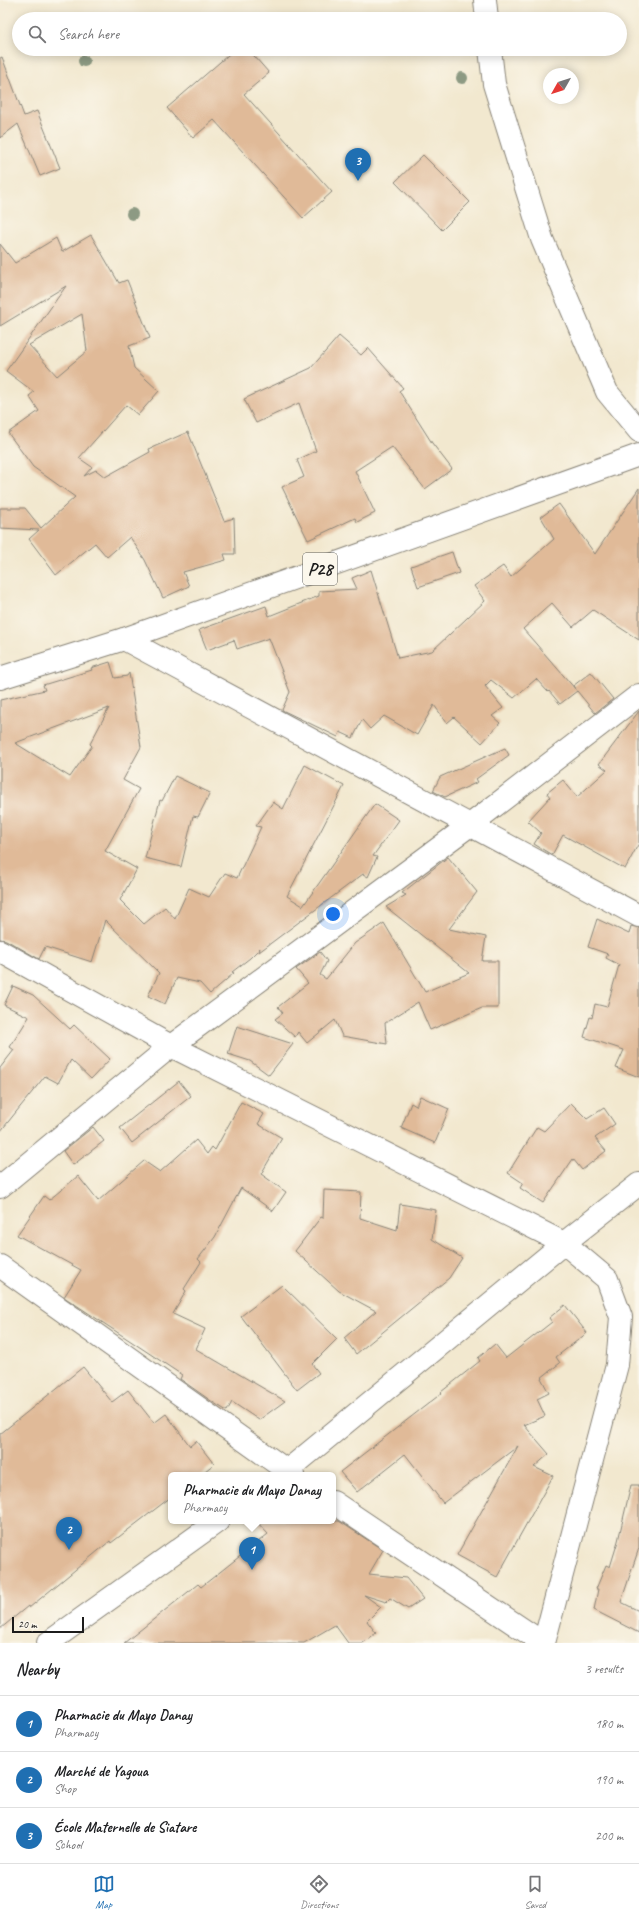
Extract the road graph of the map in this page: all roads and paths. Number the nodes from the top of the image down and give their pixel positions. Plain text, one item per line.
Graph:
1 (486, 0) edge
2 (487, 12) edge
3 (491, 56) edge
4 (639, 431) edge
5 (639, 455) edge
6 (124, 639) junction
7 (0, 678) edge
8 (639, 695) edge
9 (470, 825) junction
10 (639, 916) edge
11 (0, 951) edge
12 (171, 1046) junction
13 (639, 1184) edge
14 (0, 1187) edge
15 (564, 1243) junction
16 (0, 1266) edge
17 (285, 1472) edge
18 (290, 1472) edge
19 (336, 1504) edge
20 (214, 1524) edge
21 (48, 1643) edge
22 (544, 1643) edge

1 - 2 street
3 - 4 street
5 - 6 street, P28
6 - 7 street, P28
6 - 9 street
8 - 9 street
9 - 10 street
9 - 12 street
11 - 12 street
12 - 14 street
12 - 15 street
13 - 15 street
15 - 18 street
15 - 22 street
16 - 17 street
19 - 22 street
20 - 21 street

